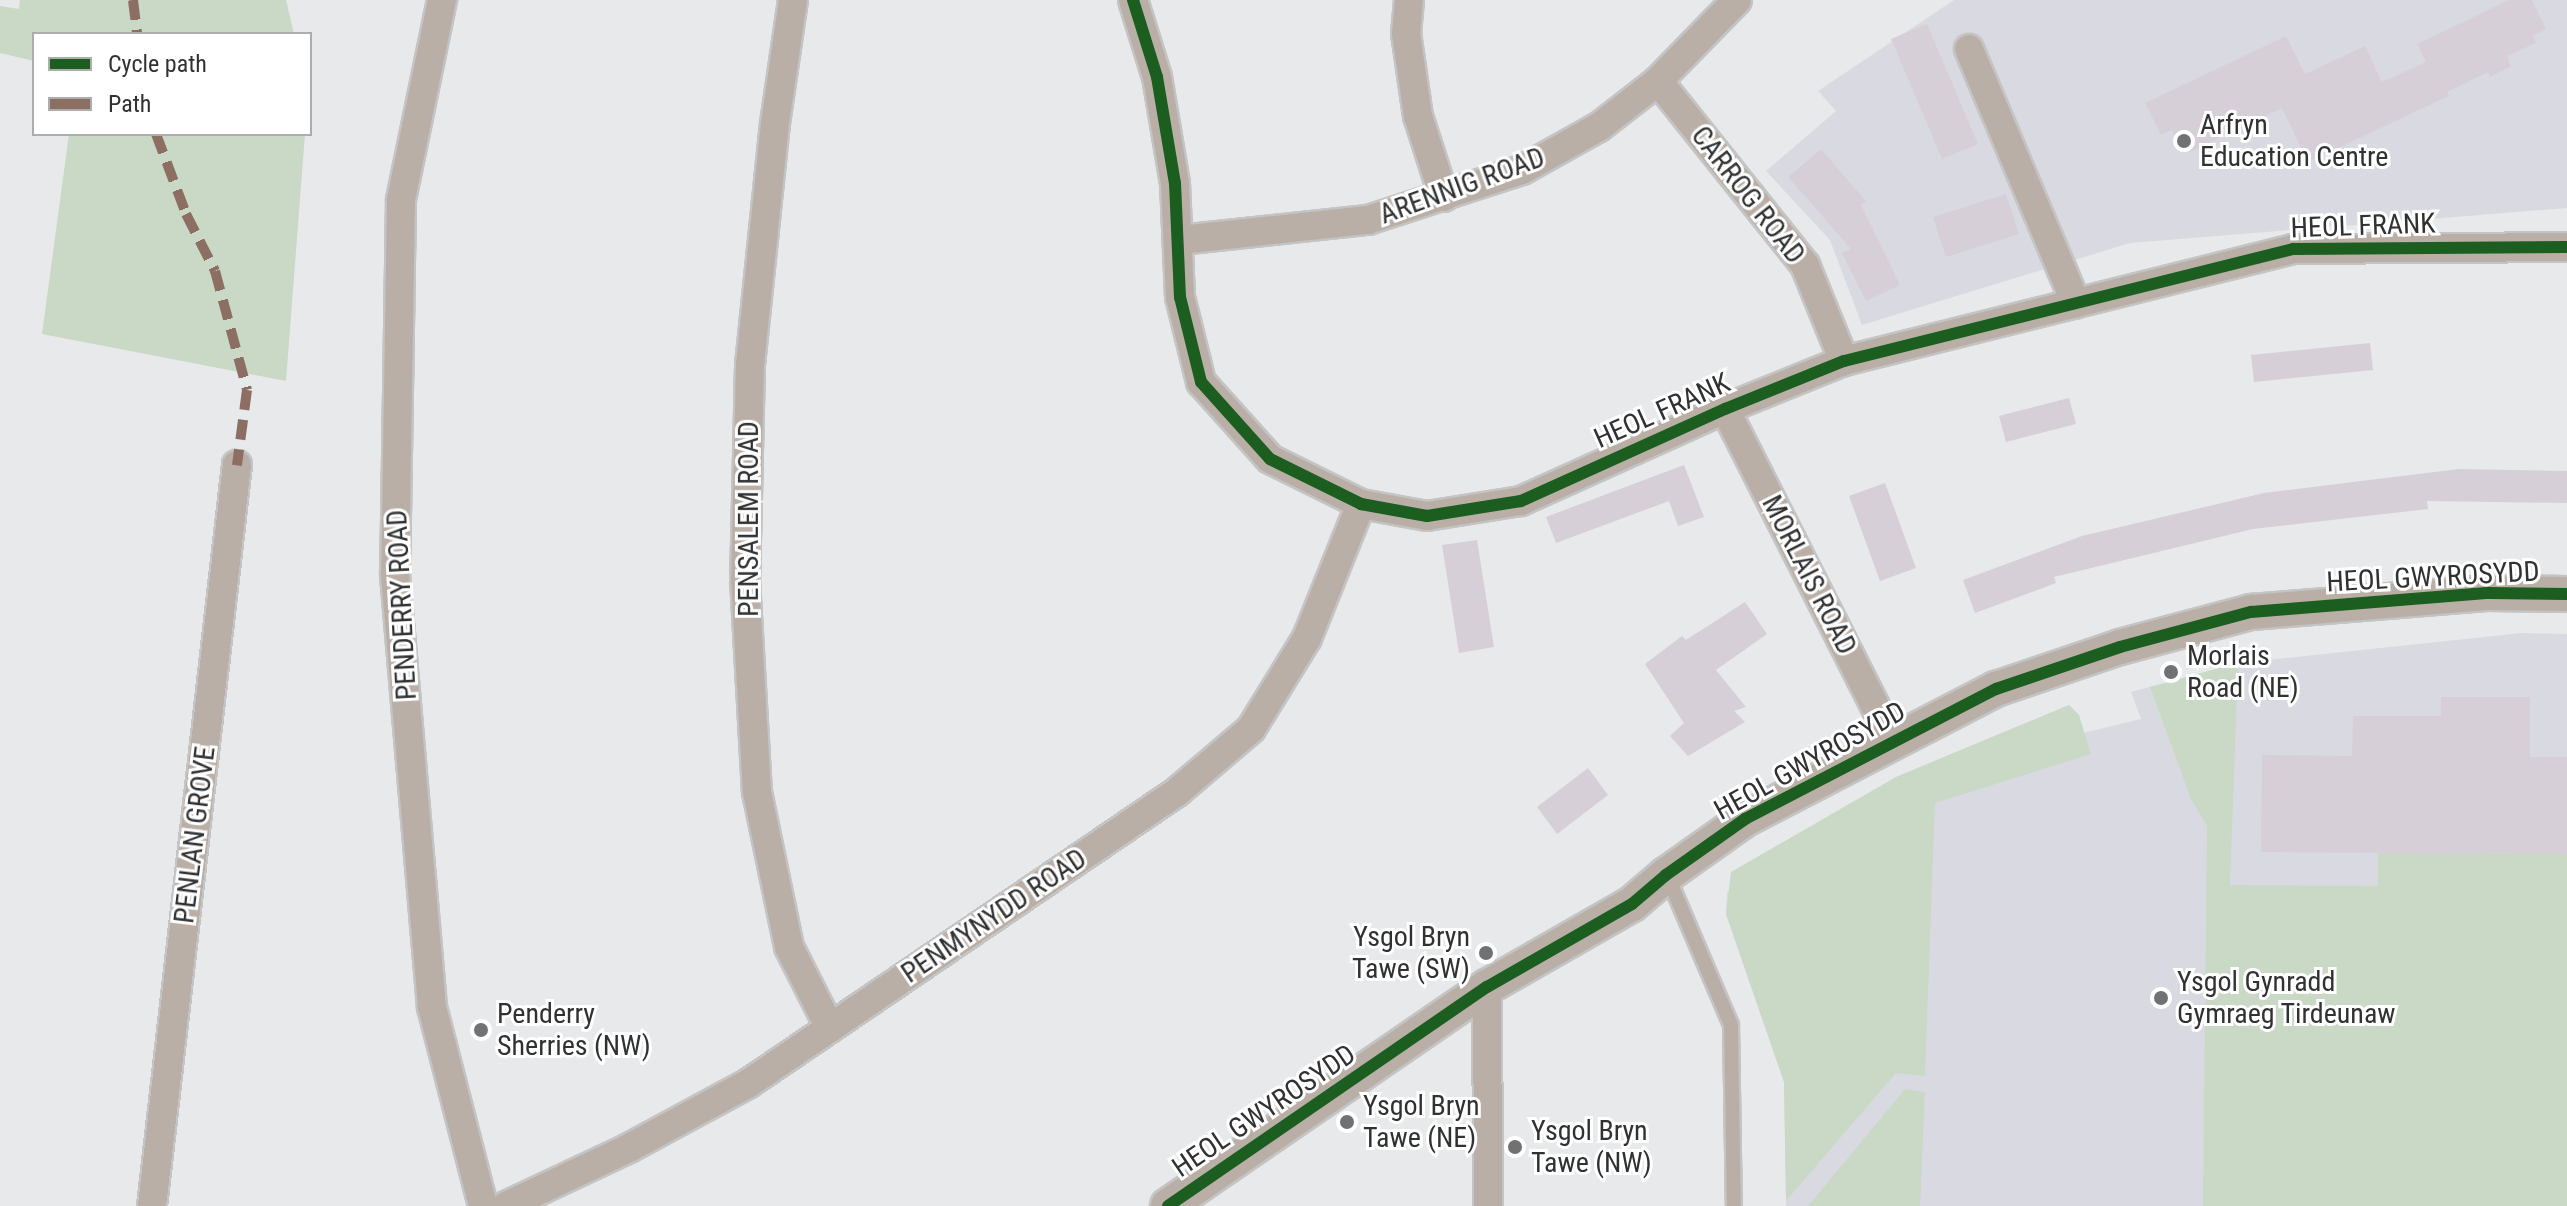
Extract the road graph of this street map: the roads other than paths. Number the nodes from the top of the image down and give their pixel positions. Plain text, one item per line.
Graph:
1 (442, 0) edge
2 (793, 0) edge
3 (1133, 0) edge
4 (1409, 0) edge
5 (1737, 0) edge
6 (1969, 49) dead end
7 (1658, 81) junction
8 (1444, 197) junction
9 (1180, 240) junction
10 (2567, 247) edge
11 (2076, 303) junction
12 (1844, 361) junction
13 (1725, 409) junction
14 (237, 465) dead end
15 (1361, 504) junction
16 (2567, 594) edge
17 (1893, 741) junction
18 (1666, 875) junction
19 (1487, 987) junction
20 (830, 1028) junction
21 (152, 1206) edge
22 (483, 1206) edge
23 (506, 1206) edge
24 (1168, 1206) edge
25 (1488, 1206) edge
26 (1734, 1206) edge

1 - 22 street, PENDERRY ROAD
2 - 20 street, PENSALEM ROAD
3 - 9 street, HEOL FRANK
4 - 8 street
5 - 7 street, ARENNIG ROAD
6 - 11 street
7 - 8 street, ARENNIG ROAD
7 - 12 street, CARROG ROAD
8 - 9 street, ARENNIG ROAD
9 - 15 street, HEOL FRANK
10 - 11 street, HEOL FRANK
11 - 12 street, HEOL FRANK
12 - 13 street, HEOL FRANK
13 - 15 street, HEOL FRANK
13 - 17 street, MORLAIS ROAD
14 - 21 street, PENLAN GROVE
15 - 20 street, PENMYNYDD ROAD
16 - 17 street, HEOL GWYROSYDD
17 - 18 street, HEOL GWYROSYDD
18 - 19 street, HEOL GWYROSYDD
18 - 26 lane
19 - 24 street, HEOL GWYROSYDD
19 - 25 street
20 - 23 street, PENMYNYDD ROAD

